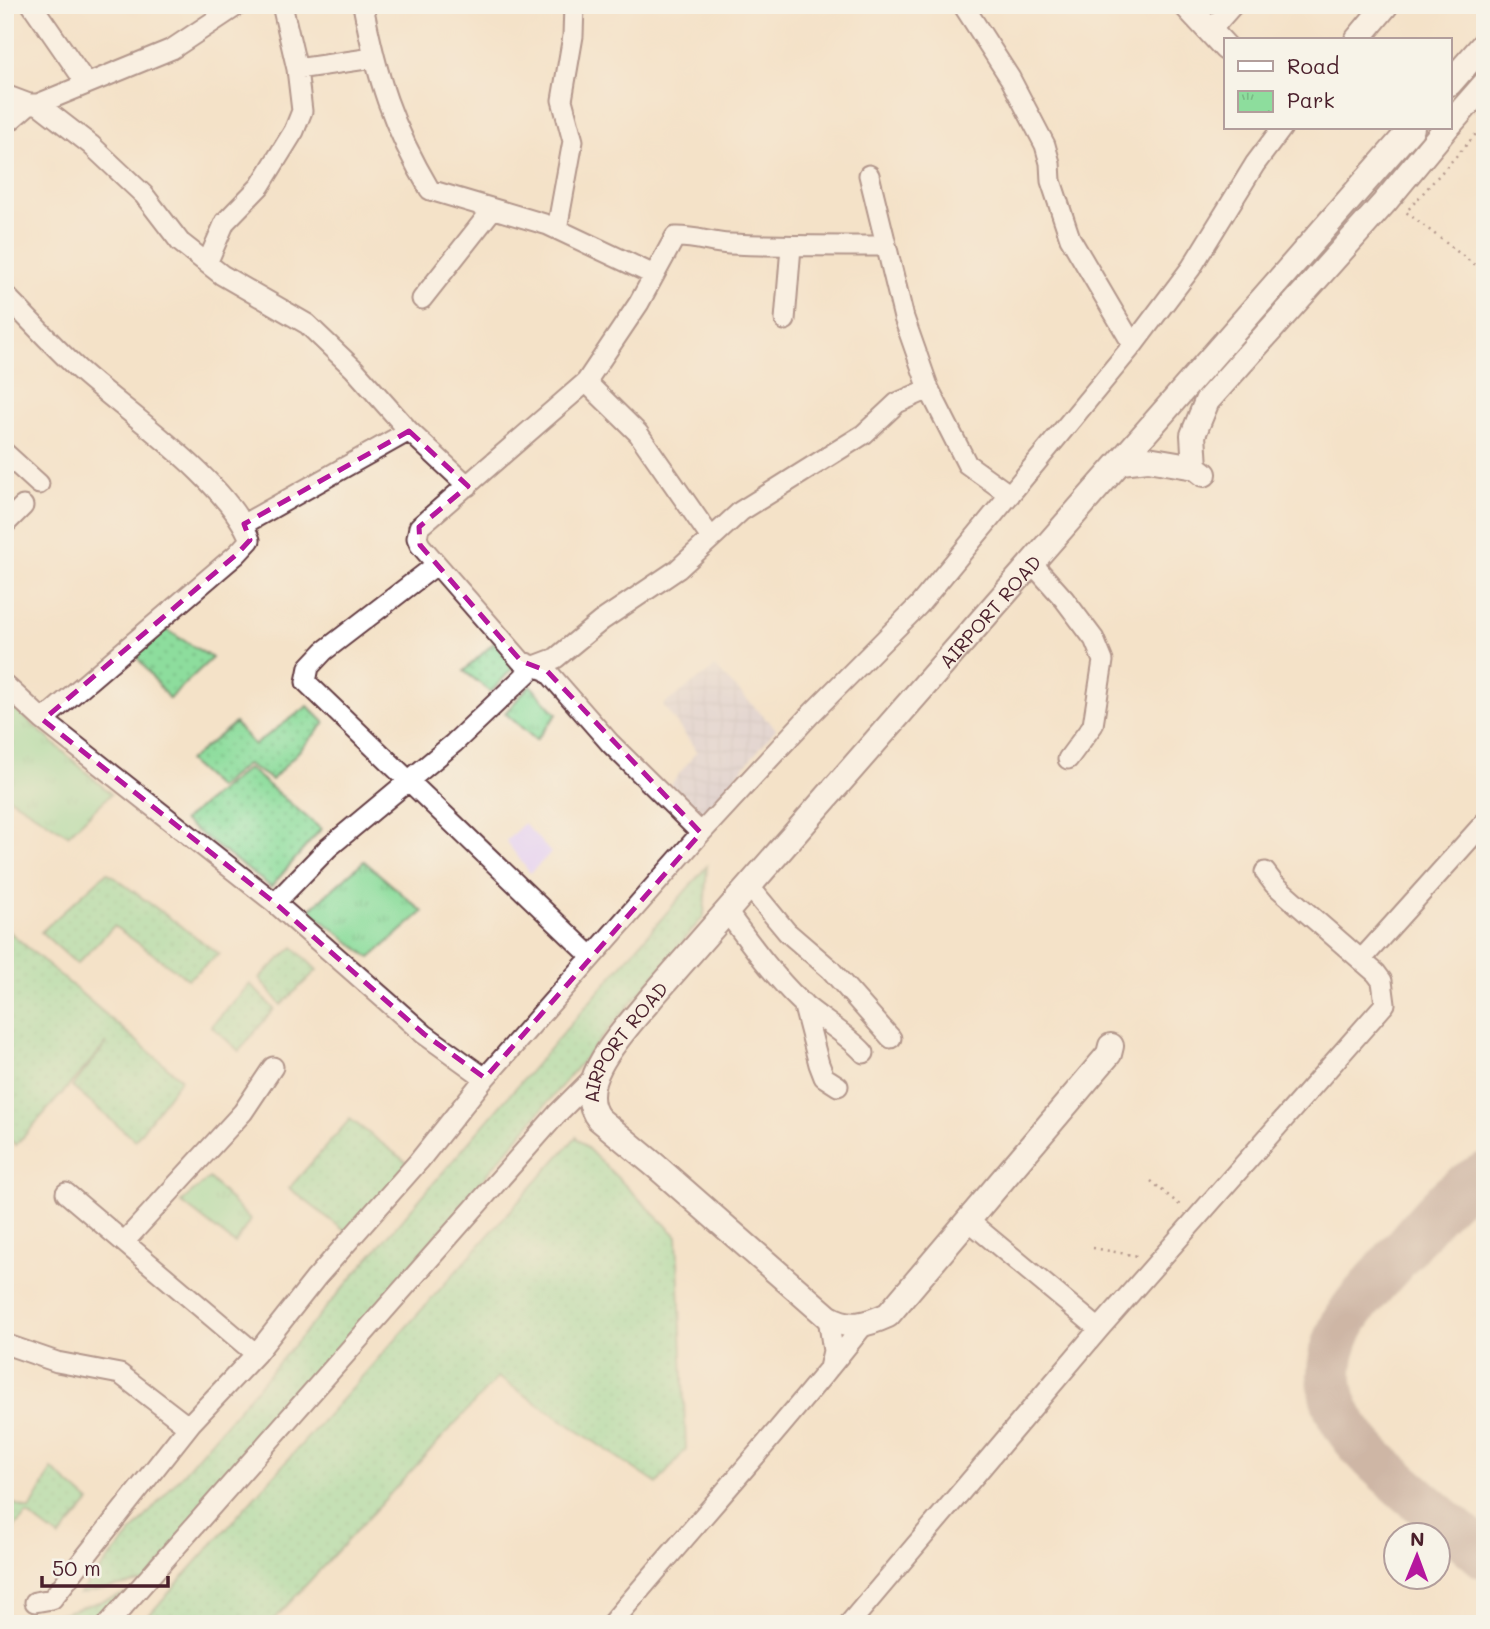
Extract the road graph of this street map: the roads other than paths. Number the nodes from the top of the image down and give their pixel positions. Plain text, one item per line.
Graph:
1 (32, 5) edge
2 (238, 5) edge
3 (282, 5) edge
4 (363, 5) edge
5 (574, 5) edge
6 (963, 5) edge
7 (1186, 5) edge
8 (1233, 5) edge
9 (1386, 5) edge
10 (1359, 38) edge
11 (1219, 39) edge
12 (1485, 43) edge
13 (373, 58) junction
14 (297, 69) junction
15 (1452, 81) edge
16 (86, 83) junction
17 (1485, 84) edge
18 (5, 94) edge
19 (34, 104) junction
20 (1452, 117) edge
21 (5, 125) edge
22 (1280, 130) edge
23 (1410, 130) edge
24 (1439, 130) edge
25 (869, 176) dead end
26 (492, 210) junction
27 (557, 229) junction
28 (886, 246) junction
29 (791, 247) junction
30 (208, 261) junction
31 (654, 275) junction
32 (5, 295) edge
33 (422, 299) dead end
34 (785, 320) dead end
35 (1133, 345) junction
36 (586, 382) junction
37 (929, 389) junction
38 (409, 431) junction
39 (5, 453) edge
40 (1121, 462) junction
41 (39, 484) dead end
42 (468, 486) junction
43 (1010, 495) junction
44 (23, 506) dead end
45 (5, 524) edge
46 (244, 524) junction
47 (711, 538) junction
48 (1031, 562) junction
49 (436, 565) junction
50 (535, 666) junction
51 (5, 685) edge
52 (43, 720) junction
53 (1068, 759) dead end
54 (409, 780) junction
55 (1485, 822) edge
56 (701, 833) junction
57 (1265, 872) dead end
58 (749, 886) junction
59 (275, 903) junction
60 (727, 912) junction
61 (592, 956) junction
62 (1361, 960) junction
63 (803, 1003) junction
64 (891, 1038) dead end
65 (1111, 1046) dead end
66 (864, 1053) dead end
67 (273, 1067) dead end
68 (596, 1076) junction
69 (485, 1078) junction
70 (838, 1086) dead end
71 (557, 1114) junction
72 (599, 1119) junction
73 (66, 1193) dead end
74 (969, 1221) junction
75 (124, 1242) junction
76 (828, 1318) junction
77 (863, 1326) junction
78 (1100, 1329) junction
79 (5, 1344) edge
80 (256, 1354) junction
81 (799, 1407) junction
82 (191, 1423) junction
83 (35, 1602) dead end
84 (108, 1624) edge
85 (611, 1624) edge
86 (849, 1624) edge

1 - 16 street
2 - 16 street
3 - 14 street
4 - 13 street
5 - 27 street
6 - 35 street
7 - 11 main road
8 - 11 street
9 - 10 main road
12 - 15 main road
13 - 14 street
13 - 26 street
14 - 30 street
16 - 19 street
17 - 20 main road
18 - 19 street
19 - 21 street
19 - 30 street
22 - 35 street
23 - 40 main road, AIRPORT ROAD
24 - 40 main road
25 - 28 street
26 - 27 street
26 - 33 street
27 - 31 street
28 - 29 street
28 - 37 street
29 - 31 street
29 - 34 street
30 - 38 street
31 - 36 street
32 - 46 street
35 - 43 street
36 - 42 street
36 - 47 street
37 - 43 street
37 - 47 street
38 - 42 street
38 - 46 street
39 - 41 street
40 - 48 main road, AIRPORT ROAD
42 - 49 street
43 - 56 street
44 - 45 street
46 - 52 street
47 - 50 street
48 - 53 street
48 - 58 main road, AIRPORT ROAD
49 - 50 street
49 - 54 street
50 - 54 street
50 - 56 street
51 - 52 street
52 - 59 street
54 - 59 street
54 - 61 street
55 - 62 street
56 - 61 street
57 - 62 street
58 - 60 main road, AIRPORT ROAD
58 - 64 street
59 - 69 street
60 - 63 street
60 - 68 main road, AIRPORT ROAD
61 - 69 street
62 - 78 street
63 - 66 street
63 - 70 street
65 - 74 main road
67 - 75 street
68 - 71 street
68 - 72 main road, AIRPORT ROAD
69 - 80 street
71 - 72 street
71 - 84 street
72 - 76 main road, AIRPORT ROAD
73 - 75 street
74 - 77 main road
74 - 78 street
75 - 80 street
76 - 77 main road, AIRPORT ROAD
76 - 81 street
77 - 81 street
78 - 86 street
79 - 82 street
80 - 82 street
81 - 85 street
82 - 83 street

